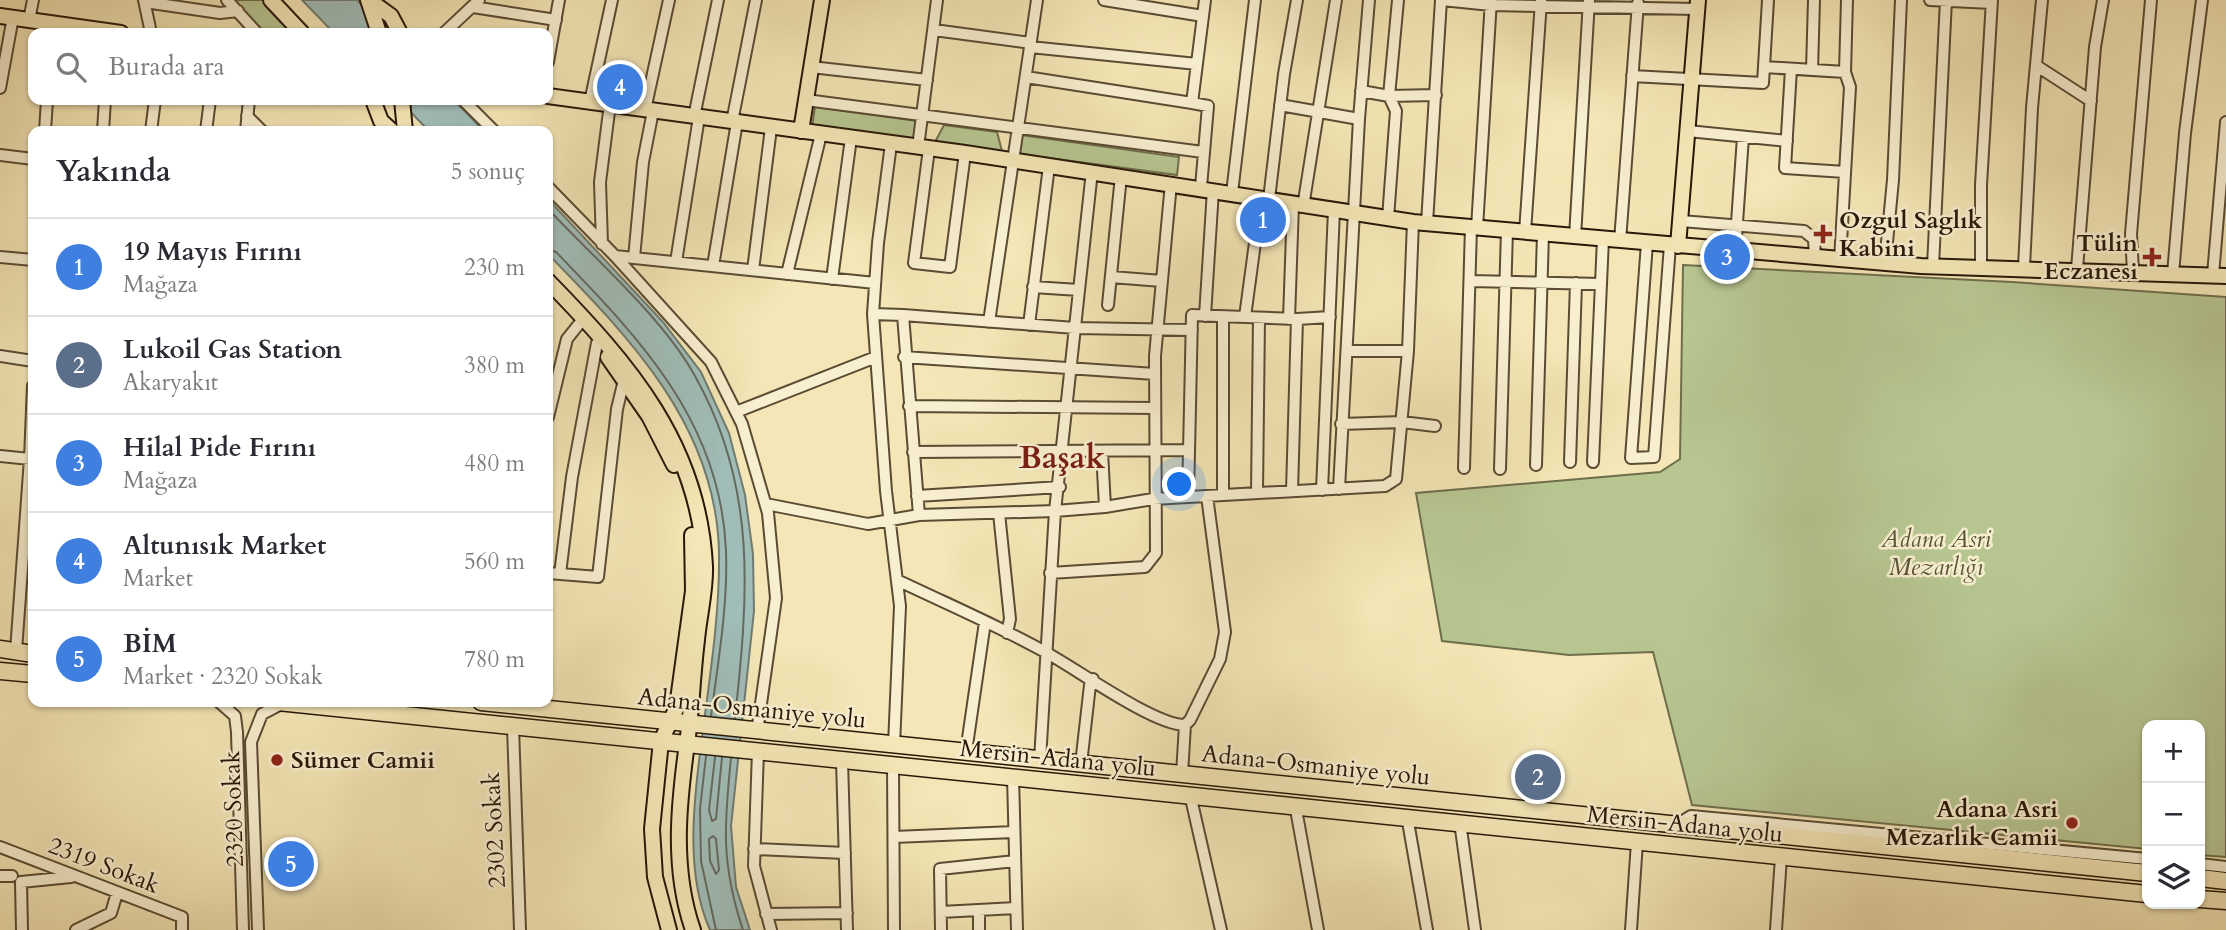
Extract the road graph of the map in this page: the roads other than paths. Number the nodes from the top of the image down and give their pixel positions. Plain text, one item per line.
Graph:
1 (33, 0) edge
2 (227, 0) edge
3 (271, 0) edge
4 (369, 0) edge
5 (559, 0) edge
6 (612, 0) edge
7 (669, 0) edge
8 (718, 0) edge
9 (756, 0) edge
10 (822, 0) edge
11 (937, 0) edge
12 (1037, 0) edge
13 (1104, 0) edge
14 (1205, 0) edge
15 (1255, 0) edge
16 (1297, 0) edge
17 (1336, 0) edge
18 (1369, 0) edge
19 (1398, 0) edge
20 (1441, 0) edge
21 (1768, 0) edge
22 (1814, 0) edge
23 (1847, 0) edge
24 (1901, 0) edge
25 (1930, 0) edge
26 (1946, 0) edge
27 (2042, 0) edge
28 (2103, 0) edge
29 (2151, 0) edge
30 (2202, 0) edge
31 (144, 1) edge
32 (1992, 2) edge
33 (476, 3) edge
34 (1491, 3) edge
35 (1638, 3) edge
36 (1541, 4) edge
37 (1589, 4) edge
38 (1697, 5) edge
39 (238, 11) junction
40 (1203, 16) junction
41 (6, 17) edge
42 (29, 20) junction
43 (556, 20) junction
44 (53, 28) edge
45 (150, 28) edge
46 (253, 28) edge
47 (297, 28) edge
48 (377, 28) edge
49 (397, 28) edge
50 (449, 28) edge
51 (934, 30) junction
52 (553, 36) edge
53 (1031, 45) junction
54 (3, 58) edge
55 (1197, 64) junction
56 (2037, 66) junction
57 (811, 67) junction
58 (1765, 67) junction
59 (1791, 69) junction
60 (1812, 70) junction
61 (1845, 72) junction
62 (1632, 76) junction
63 (1026, 77) junction
64 (1692, 78) junction
65 (927, 80) junction
66 (0, 88) edge
67 (1361, 91) junction
68 (1436, 95) junction
69 (1389, 96) junction
70 (553, 97) edge
71 (806, 100) junction
72 (2091, 101) junction
73 (590, 102) junction
74 (1192, 103) junction
75 (610, 104) junction
76 (47, 105) edge
77 (105, 105) edge
78 (154, 105) edge
79 (209, 105) edge
80 (248, 105) edge
81 (375, 105) edge
82 (402, 105) edge
83 (468, 105) edge
84 (1280, 105) junction
85 (649, 110) junction
86 (1318, 113) junction
87 (247, 116) junction
88 (922, 116) junction
89 (697, 117) junction
90 (1359, 119) junction
91 (734, 122) junction
92 (2226, 122) edge
93 (45, 126) edge
94 (103, 126) edge
95 (152, 126) edge
96 (207, 126) edge
97 (246, 126) edge
98 (257, 126) edge
99 (386, 126) edge
100 (405, 126) edge
101 (489, 126) edge
102 (1018, 127) junction
103 (772, 128) junction
104 (801, 131) junction
105 (1688, 131) junction
106 (821, 134) junction
107 (1743, 136) junction
108 (851, 138) junction
109 (1787, 141) junction
110 (891, 144) junction
111 (923, 148) junction
112 (1203, 152) junction
113 (965, 153) junction
114 (0, 155) edge
115 (28, 158) edge
116 (1012, 160) junction
117 (1049, 166) junction
118 (1091, 172) junction
119 (1845, 172) junction
120 (1121, 176) junction
121 (1171, 183) junction
122 (1207, 188) junction
123 (553, 192) edge
124 (1232, 193) junction
125 (1265, 198) junction
126 (1298, 206) junction
127 (1334, 210) junction
128 (1355, 214) junction
129 (1388, 218) junction
130 (1681, 221) junction
131 (1420, 223) junction
132 (1737, 225) junction
133 (1474, 227) junction
134 (1507, 230) junction
135 (1525, 232) junction
136 (1543, 233) junction
137 (1575, 237) junction
138 (1603, 239) junction
139 (1620, 241) junction
140 (1647, 243) junction
141 (602, 244) junction
142 (1674, 246) junction
143 (1735, 251) junction
144 (615, 256) junction
145 (0, 257) edge
146 (634, 258) junction
147 (1815, 258) junction
148 (28, 260) edge
149 (1839, 260) junction
150 (676, 262) junction
151 (1885, 263) junction
152 (1933, 265) junction
153 (1981, 265) junction
154 (713, 266) junction
155 (2024, 267) junction
156 (753, 270) junction
157 (2077, 270) junction
158 (2133, 272) junction
159 (787, 274) junction
160 (2173, 274) junction
161 (2219, 276) edge
162 (1111, 277) junction
163 (832, 279) junction
164 (1162, 281) junction
165 (1471, 281) junction
166 (1505, 281) junction
167 (1541, 282) junction
168 (1576, 283) junction
169 (875, 284) junction
170 (1601, 284) junction
171 (553, 287) edge
172 (1033, 287) junction
173 (1079, 290) junction
174 (553, 296) edge
175 (1108, 305) dead end
176 (873, 314) junction
177 (902, 315) junction
178 (1205, 316) junction
179 (1223, 317) junction
180 (1245, 317) junction
181 (1330, 317) junction
182 (1259, 318) junction
183 (1293, 319) junction
184 (989, 322) junction
185 (579, 324) junction
186 (1029, 325) junction
187 (1074, 328) junction
188 (1158, 330) junction
189 (1192, 330) junction
190 (597, 343) junction
191 (1349, 351) junction
192 (1408, 351) junction
193 (0, 356) edge
194 (876, 357) junction
195 (904, 358) junction
196 (28, 360) edge
197 (1070, 369) junction
198 (626, 374) junction
199 (1155, 374) junction
200 (553, 396) edge
201 (909, 406) junction
202 (1067, 408) junction
203 (1154, 408) junction
204 (736, 412) junction
205 (1402, 422) junction
206 (1341, 424) junction
207 (1435, 426) dead end
208 (1188, 450) junction
209 (913, 452) junction
210 (1063, 452) junction
211 (1102, 452) junction
212 (1153, 452) junction
213 (0, 456) edge
214 (28, 459) edge
215 (1593, 462) dead end
216 (1570, 463) dead end
217 (1536, 465) dead end
218 (1464, 468) dead end
219 (1500, 469) dead end
220 (1060, 487) junction
221 (1339, 489) junction
222 (1322, 490) junction
223 (1292, 491) junction
224 (1257, 492) junction
225 (1223, 494) junction
226 (917, 496) junction
227 (1188, 496) junction
228 (1207, 496) junction
229 (1153, 499) junction
230 (766, 504) junction
231 (28, 507) edge
232 (1105, 507) junction
233 (1055, 511) junction
234 (999, 513) junction
235 (919, 515) junction
236 (890, 520) junction
237 (553, 573) edge
238 (1050, 573) junction
239 (560, 574) junction
240 (897, 580) junction
241 (985, 622) junction
242 (1007, 633) junction
243 (8, 650) edge
244 (1045, 652) junction
245 (28, 653) edge
246 (0, 671) edge
247 (28, 674) edge
248 (1093, 679) junction
249 (225, 707) edge
250 (274, 707) edge
251 (329, 707) edge
252 (547, 707) edge
253 (669, 722) junction
254 (692, 725) junction
255 (1185, 725) junction
256 (513, 727) junction
257 (757, 732) junction
258 (661, 741) junction
259 (690, 743) junction
260 (894, 745) junction
261 (758, 751) junction
262 (966, 752) junction
263 (1041, 760) junction
264 (842, 761) junction
265 (893, 764) junction
266 (1082, 764) junction
267 (1182, 774) junction
268 (1013, 776) junction
269 (1190, 794) junction
270 (1296, 804) junction
271 (1407, 816) junction
272 (1460, 822) junction
273 (1678, 824) junction
274 (1014, 832) junction
275 (894, 837) junction
276 (1637, 842) junction
277 (0, 847) edge
278 (754, 849) junction
279 (845, 853) junction
280 (1782, 857) junction
281 (2142, 859) edge
282 (1015, 861) junction
283 (2205, 866) edge
284 (2142, 872) edge
285 (2205, 876) edge
286 (2225, 876) edge
287 (74, 877) junction
288 (117, 893) junction
289 (2142, 893) edge
290 (2205, 899) edge
291 (2226, 901) edge
292 (1016, 908) junction
293 (979, 910) junction
294 (941, 912) junction
295 (846, 913) junction
296 (766, 914) junction
297 (22, 930) edge
298 (76, 930) edge
299 (182, 930) edge
300 (243, 930) edge
301 (258, 930) edge
302 (520, 930) edge
303 (668, 930) edge
304 (693, 930) edge
305 (771, 930) edge
306 (847, 930) edge
307 (894, 930) edge
308 (941, 930) edge
309 (979, 930) edge
310 (1017, 930) edge
311 (1221, 930) edge
312 (1318, 930) edge
313 (1427, 930) edge
314 (1475, 930) edge
315 (1631, 930) edge
316 (1776, 930) edge

1 - 42 street
2 - 39 street
3 - 47 main road
4 - 48 main road
4 - 49 main road
5 - 43 street
6 - 73 street
7 - 85 street
8 - 89 street
9 - 91 street
10 - 57 main road
11 - 51 street
12 - 53 street
13 - 40 street
14 - 40 street
15 - 124 street
16 - 84 street
17 - 86 street
18 - 67 street
19 - 69 street
20 - 34 street
20 - 68 street
21 - 58 street
22 - 60 street
23 - 61 street
24 - 151 street
25 - 26 street
26 - 32 street
26 - 152 street
27 - 56 street
28 - 72 street
29 - 158 street
30 - 160 street
31 - 39 street
31 - 45 street
32 - 153 street
33 - 43 street
33 - 50 street
34 - 36 street
34 - 133 street
35 - 37 street
35 - 38 street
35 - 62 street
36 - 37 street
36 - 135 street
37 - 137 street
38 - 64 main road
39 - 46 street
40 - 55 street
41 - 42 main road
41 - 54 street
42 - 44 main road
43 - 52 street
51 - 53 street
51 - 65 street
53 - 55 street
53 - 63 street
54 - 66 street
55 - 74 street
56 - 72 street
56 - 155 street
57 - 65 street
57 - 71 main road
58 - 59 street
58 - 64 street
59 - 60 street
59 - 109 street
60 - 61 street
61 - 119 street
62 - 64 street
62 - 139 street
63 - 74 street
63 - 102 street
64 - 105 main road
65 - 88 street
67 - 69 street
67 - 90 street
68 - 69 street
68 - 131 street
69 - 129 street
70 - 73 main road
71 - 88 street
71 - 104 main road
72 - 157 street
73 - 75 main road
74 - 112 street
75 - 85 main road
75 - 141 street
76 - 93 street
77 - 94 street
78 - 95 street
79 - 96 street
80 - 87 street
81 - 99 main road
82 - 100 main road
83 - 101 street
84 - 86 street
84 - 125 street
85 - 89 main road
85 - 146 street
86 - 90 street
86 - 126 street
87 - 97 street
87 - 98 street
88 - 102 street
88 - 111 street
89 - 91 main road
89 - 150 street
90 - 128 street
91 - 103 main road
91 - 154 street
92 - 161 street
102 - 112 street
102 - 116 street
103 - 104 main road
103 - 156 street
104 - 106 main road
105 - 107 street
105 - 130 main road
106 - 108 main road
106 - 159 street
107 - 109 street
107 - 132 street
108 - 110 main road
108 - 163 street
109 - 119 street
110 - 111 main road
110 - 169 street
111 - 113 main road
111 - 113 street
112 - 122 street
113 - 116 main road
114 - 115 street
116 - 117 main road
116 - 184 street
117 - 118 main road
117 - 172 street
118 - 120 main road
118 - 173 street
119 - 149 street
120 - 121 main road
120 - 162 street
121 - 122 main road
121 - 164 street
122 - 124 main road
122 - 178 street
123 - 141 street
124 - 125 main road
125 - 126 main road
125 - 180 street
126 - 127 main road
126 - 183 street
127 - 128 main road
127 - 181 street
128 - 129 main road
128 - 191 street
129 - 131 main road
130 - 132 street
130 - 142 main road
131 - 133 main road
131 - 192 street
132 - 143 street
132 - 147 street
133 - 134 main road
133 - 165 street
134 - 135 main road
134 - 166 street
135 - 136 main road
136 - 137 main road
136 - 167 street
137 - 138 main road
138 - 139 main road
138 - 170 street
139 - 140 main road
140 - 142 main road
140 - 142 street
141 - 144 street
142 - 143 main road
143 - 147 main road
144 - 146 street
144 - 204 street
145 - 148 street
146 - 150 street
147 - 149 main road
149 - 151 main road
150 - 154 street
151 - 152 main road
152 - 153 main road
153 - 155 main road
154 - 156 street
155 - 157 main road
156 - 159 street
157 - 158 main road
158 - 160 main road
159 - 163 street
160 - 161 main road
162 - 164 street
162 - 175 street
163 - 169 street
164 - 188 street
165 - 166 street
165 - 218 street
166 - 167 street
166 - 219 street
167 - 168 street
167 - 217 street
168 - 170 street
168 - 216 street
169 - 176 street
170 - 215 street
171 - 198 main road
172 - 173 street
172 - 186 street
173 - 187 street
174 - 185 main road
176 - 177 street
176 - 194 street
177 - 184 street
177 - 195 street
178 - 179 street
178 - 189 street
179 - 180 street
179 - 225 street
180 - 182 street
181 - 183 street
181 - 222 street
182 - 183 street
182 - 224 street
183 - 223 street
184 - 186 street
185 - 190 main road
185 - 200 street
186 - 187 street
187 - 188 street
187 - 197 street
188 - 189 street
188 - 199 street
189 - 208 street
190 - 198 main road
190 - 239 street
191 - 192 street
191 - 206 street
192 - 205 street
193 - 196 street
194 - 204 street
194 - 236 street
195 - 197 street
195 - 201 street
197 - 199 street
197 - 202 street
198 - 239 street
198 - 253 main road
198 - 254 main road
199 - 203 street
201 - 202 street
201 - 209 street
202 - 203 street
202 - 210 street
203 - 212 street
204 - 230 street
205 - 206 street
205 - 207 street
205 - 221 street
206 - 221 street
208 - 212 street
208 - 227 street
209 - 210 street
209 - 226 street
210 - 211 street
210 - 220 street
211 - 212 street
211 - 232 street
212 - 229 street
213 - 214 street
220 - 226 street
220 - 233 street
221 - 222 street
222 - 223 street
223 - 224 street
224 - 225 street
225 - 228 street
226 - 235 street
227 - 228 street
227 - 229 street
228 - 255 street
229 - 232 street
229 - 238 street
230 - 236 street
230 - 257 street
231 - 243 street
232 - 233 street
233 - 234 street
233 - 238 street
234 - 235 street
234 - 242 street
235 - 236 street
236 - 240 street
237 - 239 street
238 - 244 street
240 - 241 street
240 - 260 street
241 - 242 street
241 - 262 street
242 - 244 street
243 - 245 highway
244 - 248 street
244 - 263 street
246 - 247 highway
248 - 255 street
248 - 266 street
249 - 300 street, 2320 Sokak
250 - 301 street, 2320 Sokak
251 - 256 highway, Adana-Osmaniye yolu
252 - 253 highway, Adana-Osmaniye yolu
253 - 254 highway, Adana-Osmaniye yolu
253 - 258 main road
254 - 257 highway, Adana-Osmaniye yolu
254 - 259 main road
255 - 267 street
256 - 258 highway, Adana-Osmaniye yolu
256 - 302 street, 2302 Sokak
257 - 260 highway, Adana-Osmaniye yolu
258 - 259 highway, Adana-Osmaniye yolu
258 - 303 main road
259 - 261 highway, Adana-Osmaniye yolu
259 - 304 main road
260 - 262 highway, Adana-Osmaniye yolu
261 - 264 highway, Mersin-Adana yolu
261 - 278 street
262 - 263 highway, Adana-Osmaniye yolu
263 - 266 highway, Adana-Osmaniye yolu
264 - 265 highway, Mersin-Adana yolu
264 - 279 street
265 - 268 highway, Mersin-Adana yolu
265 - 275 street
266 - 267 highway, Adana-Osmaniye yolu
267 - 273 highway, Adana-Osmaniye yolu
268 - 269 highway, Mersin-Adana yolu
268 - 274 street
269 - 270 highway, Mersin-Adana yolu
269 - 311 street
270 - 271 highway, Mersin-Adana yolu
270 - 312 street
271 - 272 highway, Mersin-Adana yolu
271 - 313 street
272 - 276 highway, Mersin-Adana yolu
272 - 314 street
273 - 281 street
273 - 284 highway, Adana-Osmaniye yolu
274 - 275 street
274 - 282 street
275 - 307 street
276 - 280 highway, Mersin-Adana yolu
276 - 315 street
277 - 287 street, 2319 Sokak
278 - 279 street
278 - 296 street
279 - 295 street
280 - 289 highway, Mersin-Adana yolu
280 - 316 street
282 - 292 street
282 - 294 street
283 - 286 street
285 - 286 highway
287 - 288 street, 2319 Sokak
287 - 297 street
288 - 298 street
288 - 299 street, 2319 Sokak
290 - 291 highway
292 - 293 street
292 - 310 street
293 - 294 street
293 - 309 street
294 - 308 street
295 - 296 street
295 - 306 street
296 - 305 street

